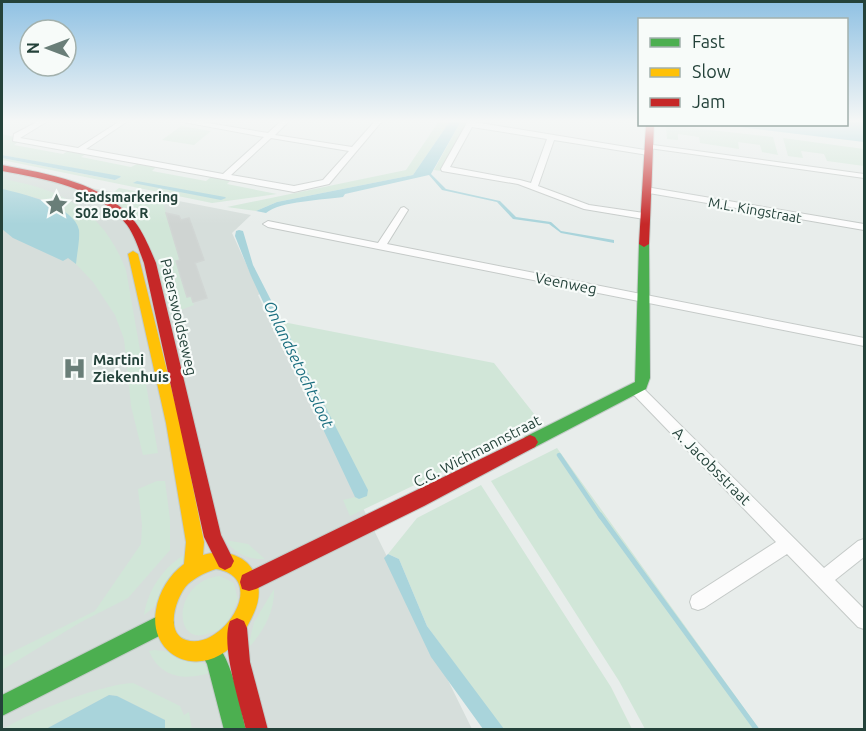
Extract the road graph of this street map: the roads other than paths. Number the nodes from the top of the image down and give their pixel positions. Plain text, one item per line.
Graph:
1 (107, 155) edge
2 (249, 155) edge
3 (350, 155) edge
4 (453, 155) edge
5 (545, 155) edge
6 (648, 155) edge
7 (690, 155) edge
8 (2, 168) edge
9 (2, 173) edge
10 (864, 176) edge
11 (224, 177) junction
12 (534, 186) junction
13 (646, 190) junction
14 (404, 210) dead end
15 (644, 216) junction
16 (268, 224) dead end
17 (864, 227) edge
18 (381, 246) junction
19 (644, 298) junction
20 (864, 342) edge
21 (636, 389) junction
22 (789, 543) junction
23 (864, 547) edge
24 (225, 561) junction
25 (193, 569) junction
26 (823, 579) junction
27 (249, 582) junction
28 (698, 602) dead end
29 (864, 621) edge
30 (164, 622) junction
31 (237, 628) junction
32 (208, 650) junction
33 (2, 706) edge
34 (235, 729) edge
35 (257, 729) edge

1 - 11 street
2 - 11 street
3 - 11 street
4 - 12 street
5 - 12 street
6 - 13 main road
7 - 10 street
8 - 24 main road, Paterswoldseweg
9 - 25 main road, Paterswoldseweg
12 - 15 street
13 - 15 main road
13 - 17 street, M.L. Kingstraat
14 - 18 street
15 - 19 main road
16 - 18 street, Veenweg
18 - 19 street, Veenweg
19 - 20 street, Veenweg
19 - 21 main road
21 - 22 street, A. Jacobsstraat
21 - 27 main road, C.G. Wichmannstraat
22 - 26 street, A. Jacobsstraat
22 - 28 street
23 - 26 street
24 - 25 main road
24 - 27 main road
25 - 30 main road
26 - 29 street, A. Jacobsstraat
27 - 31 main road
30 - 32 main road
30 - 33 main road
31 - 32 main road
31 - 35 main road
32 - 34 main road

